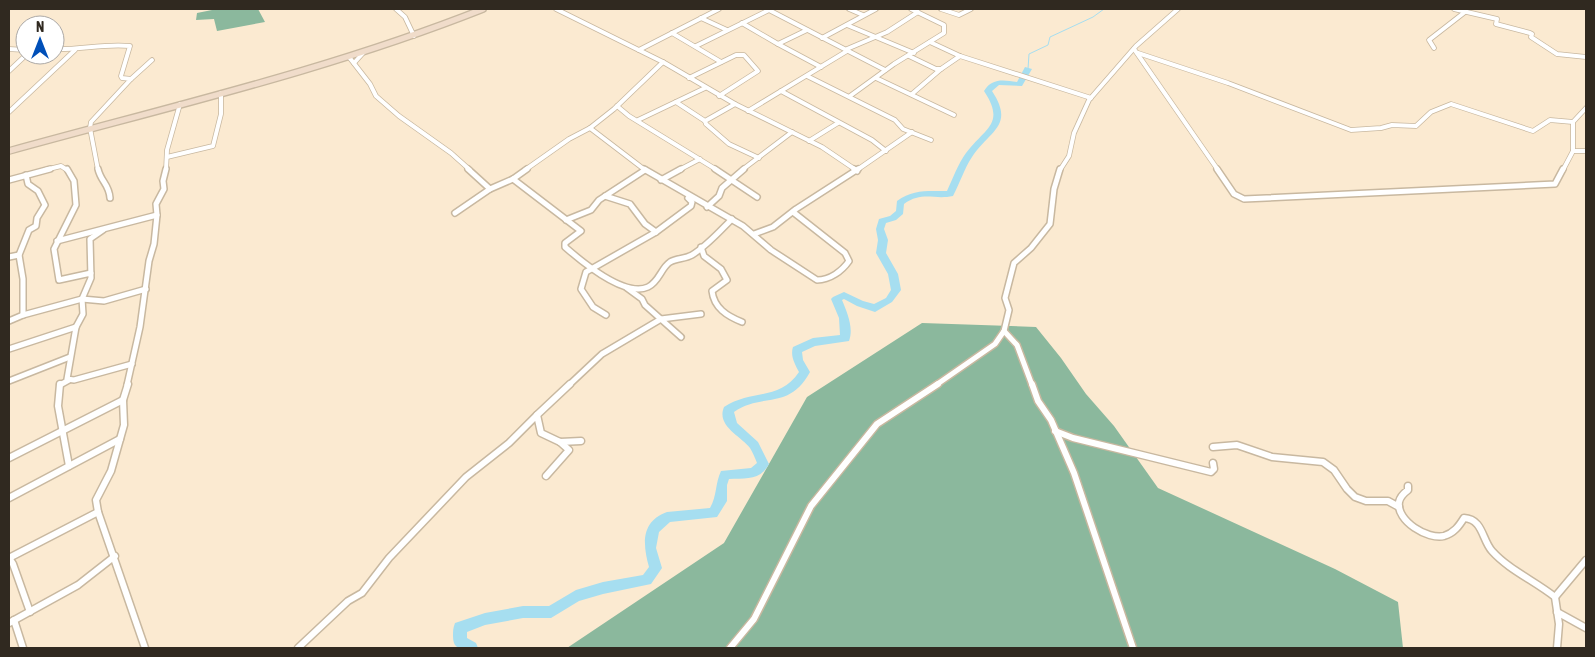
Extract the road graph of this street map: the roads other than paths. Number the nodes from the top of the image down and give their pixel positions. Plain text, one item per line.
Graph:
1 (396, 9) edge
2 (483, 9) edge
3 (556, 9) edge
4 (718, 9) edge
5 (850, 9) edge
6 (876, 9) edge
7 (911, 9) edge
8 (940, 9) edge
9 (971, 9) edge
10 (1178, 9) edge
11 (1454, 9) edge
12 (770, 10) edge
13 (918, 12) junction
14 (1465, 12) junction
15 (864, 15) junction
16 (701, 18) junction
17 (742, 23) junction
18 (847, 24) junction
19 (727, 30) junction
20 (807, 30) junction
21 (672, 33) junction
22 (414, 36) junction
23 (876, 37) junction
24 (822, 38) junction
25 (930, 42) junction
26 (778, 44) junction
27 (696, 46) junction
28 (1434, 48) dead end
29 (1134, 49) junction
30 (65, 50) edge
31 (75, 50) junction
32 (639, 50) junction
33 (847, 51) junction
34 (364, 52) junction
35 (914, 54) junction
36 (910, 56) junction
37 (960, 56) junction
38 (349, 57) junction
39 (1586, 57) edge
40 (152, 60) dead end
41 (663, 62) junction
42 (721, 62) junction
43 (354, 63) junction
44 (821, 67) junction
45 (885, 70) junction
46 (938, 70) junction
47 (808, 76) junction
48 (689, 78) junction
49 (879, 78) junction
50 (131, 79) junction
51 (705, 88) junction
52 (781, 91) junction
53 (221, 93) junction
54 (912, 94) junction
55 (719, 96) junction
56 (850, 96) junction
57 (1091, 98) junction
58 (676, 102) junction
59 (180, 104) junction
60 (735, 104) junction
61 (616, 106) junction
62 (1586, 108) edge
63 (748, 111) junction
64 (9, 112) edge
65 (954, 115) dead end
66 (641, 121) junction
67 (705, 121) junction
68 (1573, 122) junction
69 (838, 123) junction
70 (90, 128) junction
71 (590, 128) junction
72 (792, 132) junction
73 (912, 132) junction
74 (931, 140) dead end
75 (809, 141) junction
76 (1586, 150) edge
77 (9, 151) edge
78 (886, 151) junction
79 (1573, 151) junction
80 (167, 157) junction
81 (759, 158) junction
82 (700, 159) junction
83 (645, 170) junction
84 (857, 171) junction
85 (26, 175) junction
86 (513, 179) junction
87 (9, 180) edge
88 (661, 180) junction
89 (730, 180) junction
90 (490, 189) junction
91 (687, 195) junction
92 (605, 196) junction
93 (757, 197) dead end
94 (110, 198) dead end
95 (707, 207) junction
96 (793, 212) junction
97 (455, 213) dead end
98 (157, 215) junction
99 (732, 219) junction
100 (566, 220) junction
101 (103, 230) junction
102 (656, 232) junction
103 (754, 234) junction
104 (57, 241) junction
105 (702, 246) junction
106 (19, 255) junction
107 (9, 258) edge
108 (591, 269) junction
109 (91, 273) junction
110 (625, 286) junction
111 (146, 289) junction
112 (645, 290) junction
113 (642, 298) junction
114 (82, 299) junction
115 (701, 314) dead end
116 (23, 315) junction
117 (606, 315) dead end
118 (661, 319) junction
119 (9, 321) edge
120 (742, 322) dead end
121 (76, 327) junction
122 (1004, 331) junction
123 (681, 336) dead end
124 (9, 349) edge
125 (70, 357) junction
126 (132, 364) junction
127 (69, 380) junction
128 (9, 381) edge
129 (123, 400) junction
130 (537, 415) junction
131 (64, 431) junction
132 (1055, 431) junction
133 (120, 439) junction
134 (581, 441) dead end
135 (560, 442) junction
136 (1213, 446) dead end
137 (9, 458) edge
138 (1213, 463) dead end
139 (69, 466) junction
140 (546, 476) dead end
141 (1408, 486) dead end
142 (9, 498) edge
143 (1399, 507) junction
144 (98, 512) junction
145 (115, 556) junction
146 (9, 558) edge
147 (1586, 560) edge
148 (1555, 597) junction
149 (30, 612) junction
150 (1557, 612) junction
151 (11, 621) edge
152 (1586, 628) edge
153 (23, 648) edge
154 (145, 648) edge
155 (298, 648) edge
156 (730, 648) edge
157 (1133, 648) edge
158 (1557, 648) edge

1 - 22 street
2 - 22 main road
3 - 32 street
4 - 16 street
5 - 15 street
6 - 15 street
7 - 13 street
8 - 9 street
10 - 29 street
11 - 14 street
12 - 17 street
12 - 20 street
13 - 23 street
13 - 25 street
14 - 28 street
14 - 39 street
15 - 18 street
16 - 19 street
16 - 21 street
17 - 19 street
17 - 26 street
18 - 23 street
18 - 24 street
19 - 27 street
20 - 24 street
20 - 26 street
21 - 27 street
21 - 32 street
22 - 34 main road
23 - 33 street
23 - 35 street
24 - 33 street
25 - 35 street
25 - 37 street
26 - 44 street
27 - 42 street
29 - 57 street
29 - 68 street
29 - 79 street
30 - 31 street
31 - 50 street
31 - 64 street
32 - 41 street
33 - 44 street
33 - 45 street
34 - 38 main road
34 - 43 street
35 - 36 street
36 - 45 street
36 - 46 street
37 - 46 street
37 - 57 street
38 - 43 street
38 - 53 main road
40 - 50 street
41 - 48 street
41 - 61 street
42 - 48 street
42 - 55 street
43 - 90 street
44 - 47 street
45 - 49 street
46 - 54 street
47 - 52 street
47 - 56 street
48 - 51 street
49 - 54 street
49 - 56 street
50 - 70 street
51 - 55 street
51 - 58 street
52 - 63 street
52 - 69 street
53 - 59 main road
53 - 80 street
54 - 65 street
55 - 60 street
56 - 73 street
57 - 122 street
58 - 66 street
58 - 67 street
59 - 70 main road
59 - 80 street
60 - 63 street
60 - 67 street
61 - 66 street
61 - 71 street
62 - 68 street
63 - 72 street
66 - 82 street
67 - 81 street
68 - 79 street
69 - 75 street
69 - 78 street
70 - 77 main road
70 - 94 street
71 - 83 street
71 - 86 street
72 - 75 street
72 - 81 street
73 - 74 street
73 - 78 street
75 - 84 street
76 - 79 street
78 - 84 street
80 - 98 street
81 - 89 street
82 - 88 street
82 - 89 street
83 - 88 street
83 - 92 street
84 - 96 street
85 - 87 street
85 - 104 street
85 - 106 street
86 - 90 street
86 - 100 street
88 - 91 street
89 - 93 street
89 - 95 street
90 - 97 street
91 - 95 street
91 - 102 street
92 - 100 street
92 - 102 street
95 - 99 street
96 - 103 street
96 - 103 street
98 - 101 street
98 - 111 street
99 - 103 street
99 - 105 street
100 - 108 street
101 - 104 street
101 - 109 street
102 - 108 street
104 - 109 street
105 - 112 street
105 - 120 street
106 - 107 street
106 - 116 street
108 - 110 street
108 - 117 street
109 - 114 street
110 - 112 street
110 - 113 street
111 - 114 street
111 - 126 street
112 - 113 street
113 - 118 street
114 - 116 street
114 - 121 street
115 - 118 street
116 - 119 street
118 - 123 street
118 - 130 street
121 - 124 street
121 - 125 street
122 - 132 street
122 - 156 street
125 - 127 street
125 - 128 street
126 - 127 street
126 - 129 street
127 - 131 street
129 - 131 street
129 - 133 street
130 - 135 street
130 - 155 street
131 - 137 street
131 - 139 street
132 - 138 street
132 - 157 street
133 - 139 street
133 - 144 street
134 - 135 street
135 - 140 street
136 - 143 street
139 - 142 street
141 - 143 street
143 - 148 street
144 - 145 street
144 - 146 street
145 - 149 street
145 - 154 street
146 - 149 street
147 - 148 street
148 - 150 street
149 - 151 street
150 - 152 street
150 - 158 street
151 - 153 street

